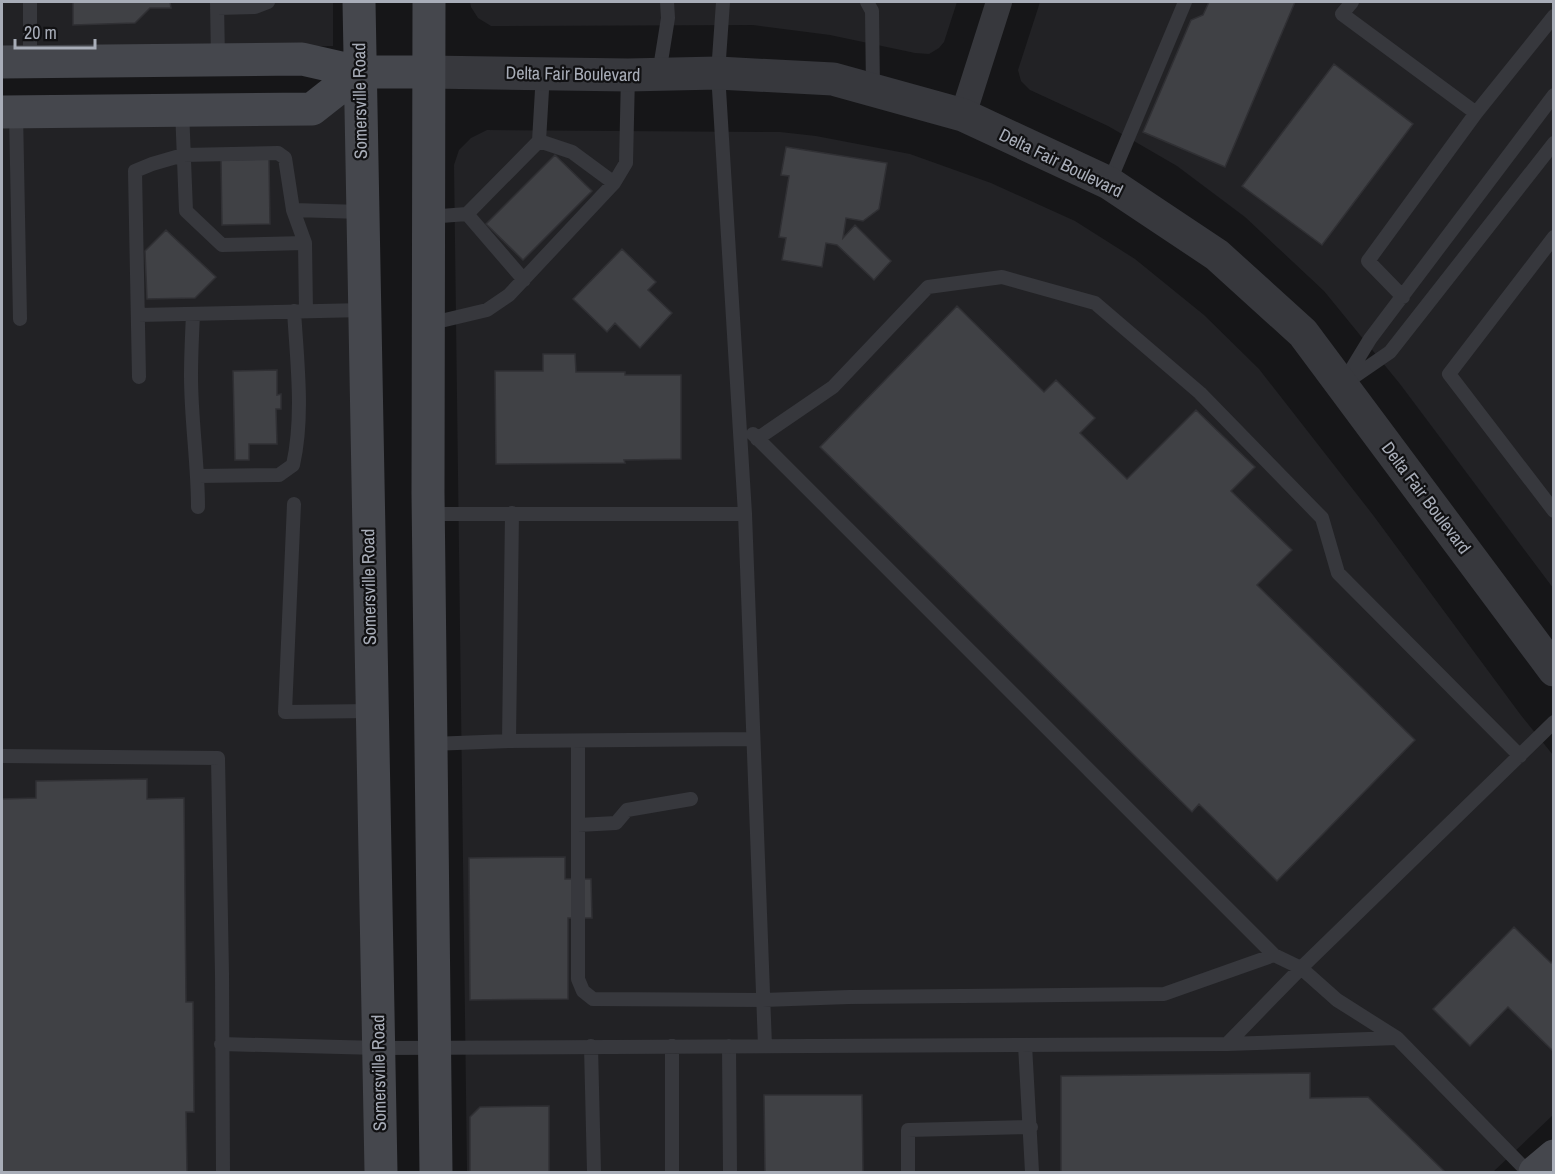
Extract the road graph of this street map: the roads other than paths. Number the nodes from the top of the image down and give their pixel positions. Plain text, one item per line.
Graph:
1 (30, 2) edge
2 (268, 2) edge
3 (359, 2) edge
4 (429, 2) edge
5 (667, 2) edge
6 (723, 2) edge
7 (867, 2) edge
8 (999, 2) edge
9 (1185, 2) edge
10 (1352, 2) edge
11 (217, 5) edge
12 (1554, 16) edge
13 (218, 60) junction
14 (16, 62) edge
15 (359, 72) junction
16 (428, 72) junction
17 (543, 73) junction
18 (718, 73) junction
19 (643, 75) junction
20 (873, 89) junction
21 (1554, 95) edge
22 (182, 109) junction
23 (9, 112) edge
24 (1476, 113) junction
25 (963, 115) junction
26 (539, 141) junction
27 (1554, 143) edge
28 (183, 155) junction
29 (614, 183) junction
30 (1109, 183) junction
31 (293, 210) junction
32 (362, 212) junction
33 (466, 214) junction
34 (428, 217) junction
35 (1554, 237) edge
36 (305, 243) junction
37 (524, 280) junction
38 (1403, 297) junction
39 (364, 310) junction
40 (300, 311) junction
41 (138, 315) junction
42 (193, 315) junction
43 (20, 319) dead end
44 (428, 324) junction
45 (139, 377) dead end
46 (1342, 385) junction
47 (740, 423) junction
48 (757, 439) junction
49 (198, 476) junction
50 (294, 504) dead end
51 (198, 507) dead end
52 (1554, 511) edge
53 (512, 513) junction
54 (428, 514) junction
55 (745, 514) junction
56 (1554, 670) edge
57 (372, 711) junction
58 (1554, 722) edge
59 (752, 740) junction
60 (509, 741) junction
61 (578, 741) junction
62 (431, 744) junction
63 (2, 756) edge
64 (1520, 756) junction
65 (691, 799) dead end
66 (578, 825) junction
67 (1274, 955) junction
68 (1301, 968) junction
69 (763, 1000) junction
70 (1397, 1038) junction
71 (221, 1044) junction
72 (1227, 1044) junction
73 (1025, 1045) junction
74 (591, 1046) junction
75 (672, 1046) junction
76 (729, 1046) junction
77 (765, 1046) junction
78 (435, 1047) junction
79 (379, 1048) junction
80 (1030, 1127) junction
81 (1554, 1156) edge
82 (223, 1173) edge
83 (381, 1173) edge
84 (436, 1173) edge
85 (594, 1173) edge
86 (672, 1173) edge
87 (730, 1173) edge
88 (908, 1173) edge
89 (1032, 1173) edge
90 (1528, 1173) edge
91 (1535, 1173) edge

1 - 14 lane
2 - 11 lane
3 - 15 main road, Somersville Road
4 - 16 main road
5 - 19 lane
6 - 18 lane
7 - 20 lane
8 - 25 street
9 - 30 lane
10 - 24 lane
11 - 13 lane
12 - 24 lane
13 - 14 main road, Delta Fair Boulevard
13 - 15 main road, Delta Fair Boulevard
15 - 16 main road, Delta Fair Boulevard
15 - 22 main road
15 - 32 main road, Somersville Road
16 - 17 street, Delta Fair Boulevard
16 - 34 main road
17 - 19 street, Delta Fair Boulevard
17 - 26 lane
18 - 19 street, Delta Fair Boulevard
18 - 20 street, Delta Fair Boulevard
18 - 47 lane
19 - 29 lane
20 - 25 street, Delta Fair Boulevard
21 - 38 lane
22 - 23 main road
22 - 28 lane
23 - 43 lane
24 - 38 lane
25 - 30 street, Delta Fair Boulevard
26 - 29 lane
26 - 33 lane
27 - 46 lane
28 - 31 lane
28 - 36 lane
28 - 41 lane
29 - 37 lane
30 - 46 street, Delta Fair Boulevard
31 - 32 lane
31 - 36 lane
32 - 39 main road, Somersville Road
33 - 34 lane
33 - 37 lane
34 - 44 main road
35 - 52 lane
36 - 40 lane
37 - 44 lane
38 - 46 lane
39 - 40 lane
39 - 57 main road, Somersville Road
40 - 42 lane
40 - 49 lane
41 - 42 lane
41 - 45 lane
42 - 49 lane
44 - 54 main road
46 - 56 street, Delta Fair Boulevard
47 - 48 lane
47 - 55 lane
48 - 64 lane
48 - 67 lane
49 - 51 lane
50 - 57 lane
53 - 54 lane
53 - 55 lane
53 - 60 lane
54 - 62 main road
55 - 59 lane
57 - 79 main road, Somersville Road
58 - 64 lane
59 - 61 lane
59 - 69 lane
60 - 61 lane
60 - 62 lane
61 - 66 lane
62 - 78 main road
63 - 71 lane
64 - 68 lane
65 - 66 lane
66 - 69 lane
67 - 68 lane
67 - 69 lane
68 - 70 lane
68 - 72 lane
69 - 77 lane
70 - 72 lane
70 - 90 lane
71 - 79 lane
71 - 82 lane
72 - 73 lane
73 - 77 lane
73 - 80 lane
74 - 75 lane
74 - 78 lane
74 - 85 lane
75 - 76 lane
75 - 86 lane
76 - 77 lane
76 - 87 lane
78 - 79 lane
78 - 84 main road
79 - 83 main road, Somersville Road
80 - 88 lane
80 - 89 lane
81 - 91 main road

